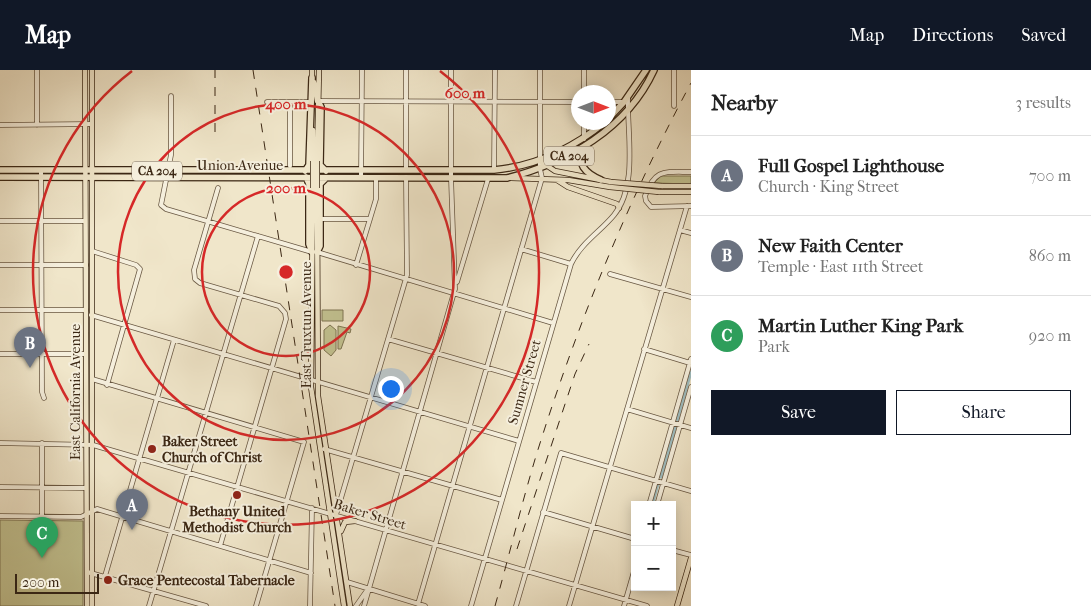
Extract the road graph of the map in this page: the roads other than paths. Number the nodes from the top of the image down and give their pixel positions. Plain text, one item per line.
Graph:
1 (38, 70) edge
2 (85, 70) edge
3 (92, 70) edge
4 (312, 70) edge
5 (318, 70) edge
6 (362, 70) edge
7 (406, 70) edge
8 (451, 70) edge
9 (495, 70) edge
10 (540, 70) edge
11 (584, 70) edge
12 (646, 70) edge
13 (654, 70) edge
14 (674, 70) edge
15 (312, 78) joint
16 (584, 85) edge
17 (171, 96) dead end
18 (626, 100) junction
19 (616, 101) edge
20 (267, 102) dead end
21 (290, 102) junction
22 (314, 102) junction
23 (362, 102) junction
24 (406, 102) junction
25 (451, 102) junction
26 (495, 102) junction
27 (540, 102) junction
28 (571, 102) edge
29 (674, 106) dead end
30 (628, 109) junction
31 (616, 111) edge
32 (85, 124) junction
33 (92, 124) junction
34 (0, 125) edge
35 (37, 125) junction
36 (584, 130) edge
37 (595, 130) edge
38 (584, 139) junction
39 (588, 145) junction
40 (540, 161) junction
41 (315, 163) junction
42 (290, 166) dead end
43 (547, 166) junction
44 (540, 169) junction
45 (0, 170) edge
46 (41, 170) junction
47 (85, 170) junction
48 (92, 170) junction
49 (494, 170) junction
50 (168, 171) junction
51 (406, 171) junction
52 (691, 172) edge
53 (305, 174) junction
54 (326, 174) junction
55 (361, 175) junction
56 (451, 175) junction
57 (0, 177) edge
58 (41, 177) junction
59 (85, 177) junction
60 (92, 178) junction
61 (167, 178) junction
62 (376, 178) junction
63 (406, 178) junction
64 (507, 178) junction
65 (542, 178) junction
66 (488, 179) junction
67 (557, 180) junction
68 (601, 180) junction
69 (611, 184) junction
70 (315, 186) junction
71 (691, 186) edge
72 (218, 188) dead end
73 (691, 192) edge
74 (689, 206) edge
75 (619, 208) junction
76 (320, 218) junction
77 (370, 219) junction
78 (0, 221) edge
79 (41, 221) junction
80 (86, 221) junction
81 (208, 222) junction
82 (680, 230) junction
83 (86, 232) junction
84 (691, 233) edge
85 (258, 236) junction
86 (521, 249) junction
87 (92, 251) junction
88 (315, 252) junction
89 (571, 264) junction
90 (0, 265) edge
91 (41, 265) junction
92 (356, 265) junction
93 (86, 266) junction
94 (610, 274) dead end
95 (405, 280) junction
96 (456, 284) junction
97 (91, 286) junction
98 (662, 289) junction
99 (86, 293) junction
100 (454, 294) junction
101 (240, 295) junction
102 (691, 297) edge
103 (504, 308) junction
104 (0, 310) edge
105 (41, 310) junction
106 (86, 310) junction
107 (91, 315) junction
108 (314, 317) junction
109 (553, 323) junction
110 (124, 326) junction
111 (388, 339) junction
112 (174, 340) junction
113 (644, 349) junction
114 (437, 353) junction
115 (0, 354) edge
116 (41, 354) junction
117 (86, 354) junction
118 (223, 354) junction
119 (691, 362) edge
120 (487, 367) junction
121 (272, 369) junction
122 (92, 376) junction
123 (311, 380) junction
124 (317, 382) junction
125 (536, 382) junction
126 (107, 385) junction
127 (691, 387) edge
128 (44, 398) dead end
129 (371, 398) junction
130 (156, 399) junction
131 (627, 409) junction
132 (420, 412) junction
133 (206, 414) junction
134 (673, 422) junction
135 (680, 424) junction
136 (470, 426) junction
137 (255, 428) junction
138 (691, 428) edge
139 (519, 441) junction
140 (0, 443) edge
141 (42, 443) junction
142 (86, 443) junction
143 (93, 444) junction
144 (320, 447) junction
145 (326, 449) junction
146 (354, 456) junction
147 (139, 458) junction
148 (610, 468) junction
149 (403, 470) junction
150 (188, 473) junction
151 (656, 481) junction
152 (663, 483) junction
153 (452, 485) junction
154 (0, 487) edge
155 (238, 487) junction
156 (42, 488) junction
157 (86, 488) junction
158 (691, 491) edge
159 (502, 500) junction
160 (649, 501) edge
161 (658, 501) edge
162 (287, 502) junction
163 (312, 508) junction
164 (92, 511) junction
165 (543, 512) junction
166 (329, 513) junction
167 (86, 515) junction
168 (0, 516) edge
169 (42, 516) junction
170 (336, 516) junction
171 (122, 517) junction
172 (355, 521) junction
173 (593, 527) junction
174 (386, 530) junction
175 (171, 532) junction
176 (631, 538) edge
177 (341, 542) junction
178 (435, 545) junction
179 (220, 546) junction
180 (676, 551) edge
181 (691, 557) edge
182 (484, 559) junction
183 (270, 561) junction
184 (338, 566) junction
185 (526, 571) junction
186 (87, 572) junction
187 (93, 573) junction
188 (311, 573) junction
189 (105, 576) junction
190 (347, 582) junction
191 (631, 582) edge
192 (575, 586) junction
193 (368, 589) junction
194 (154, 591) junction
195 (626, 600) junction
196 (418, 604) junction
197 (364, 605) edge
198 (87, 606) edge
199 (92, 606) edge
200 (150, 606) edge
201 (204, 606) edge
202 (256, 606) edge
203 (310, 606) edge
204 (344, 606) edge
205 (350, 606) edge
206 (356, 606) edge
207 (425, 606) edge
208 (470, 606) edge
209 (516, 606) edge
210 (570, 606) edge
211 (624, 606) edge
212 (646, 606) edge
213 (677, 606) edge

1 - 35 street
2 - 32 main road, East California Avenue
3 - 33 main road, East California Avenue
4 - 15 main road
5 - 22 main road
6 - 23 street
7 - 24 street
8 - 25 street
9 - 26 street
10 - 27 street
11 - 16 street
12 - 18 highway
13 - 30 highway, CA 204
14 - 29 street
15 - 22 highway
17 - 50 street
18 - 19 street
18 - 30 street
18 - 31 highway
20 - 21 street
21 - 22 street
21 - 42 street
22 - 23 street
22 - 41 highway
22 - 41 highway
23 - 24 street
23 - 55 street
24 - 25 street
24 - 51 street
25 - 26 street
25 - 56 street
26 - 27 street
26 - 49 street
27 - 28 street
27 - 40 street
30 - 39 highway, CA 204
30 - 75 street, Sumner Street
32 - 33 street
32 - 35 street
32 - 47 main road, East California Avenue
33 - 48 main road, East California Avenue
34 - 35 street
36 - 38 street
37 - 38 highway, CA 204
38 - 40 highway, CA 204
39 - 43 highway, CA 204
39 - 68 highway
40 - 43 main road
40 - 44 street
40 - 49 highway, CA 204
41 - 53 highway
41 - 54 highway
41 - 70 main road, East Truxtun Avenue, bridge
43 - 44 highway, CA 204
43 - 68 main road
44 - 64 highway, CA 204
44 - 65 street
45 - 46 highway, Union Avenue / CA 204
46 - 47 highway, Union Avenue / CA 204
46 - 58 street
47 - 48 highway, Union Avenue / CA 204
47 - 59 main road, East California Avenue
48 - 50 highway, Union Avenue / CA 204
48 - 60 main road, East California Avenue
49 - 56 highway, CA 204
50 - 53 highway, Union Avenue / CA 204
50 - 61 street
51 - 55 highway, Union Avenue / CA 204
51 - 56 highway, Union Avenue / CA 204
51 - 63 street
52 - 74 street
53 - 54 highway, Union Avenue / CA 204
53 - 61 highway, Union Avenue / CA 204
53 - 70 highway
54 - 55 highway, Union Avenue / CA 204
54 - 70 highway
55 - 62 highway, Union Avenue / CA 204
56 - 63 highway, Union Avenue / CA 204
56 - 66 highway, CA 204
56 - 96 street
57 - 58 highway, Union Avenue / CA 204
58 - 59 highway, Union Avenue / CA 204
58 - 79 street
59 - 60 highway, Union Avenue / CA 204
59 - 80 main road, East California Avenue
60 - 61 highway, Union Avenue / CA 204
60 - 87 main road, East California Avenue
61 - 81 street
62 - 63 highway, Union Avenue / CA 204
62 - 77 street
63 - 95 street
64 - 65 main road
64 - 66 highway, CA 204
65 - 67 main road
65 - 86 street
66 - 96 street
67 - 69 main road
67 - 75 main road
68 - 69 main road
69 - 71 main road, bridge
69 - 73 main road, bridge
70 - 76 highway
70 - 88 main road, East Truxtun Avenue
70 - 88 highway
72 - 81 street
74 - 82 street
75 - 89 street, Sumner Street
76 - 77 street
76 - 88 highway
77 - 92 street
78 - 79 street
79 - 80 street
79 - 91 street
80 - 83 main road, East California Avenue
81 - 85 street
81 - 101 street
82 - 84 street
82 - 98 street
83 - 87 main road
83 - 93 main road, East California Avenue
85 - 88 street
85 - 101 street
86 - 89 street
86 - 103 street
87 - 97 main road, East California Avenue
87 - 110 street
88 - 92 street
88 - 108 main road, East Truxtun Avenue
88 - 108 main road, East Truxtun Avenue
89 - 109 street, Sumner Street
90 - 91 street
91 - 93 street
91 - 105 street
92 - 95 street
93 - 97 main road
93 - 99 main road, East California Avenue
94 - 98 street
95 - 100 street
95 - 111 street
96 - 100 street
97 - 107 main road, East California Avenue
98 - 102 street
98 - 113 street
99 - 106 main road, East California Avenue
99 - 107 main road
100 - 103 street
100 - 114 street
101 - 118 street
101 - 121 street
103 - 109 street
103 - 120 street
104 - 105 street
105 - 106 street
105 - 116 street
106 - 117 main road, East California Avenue
107 - 110 street
107 - 122 main road, East California Avenue
108 - 123 main road, East Truxtun Avenue
108 - 124 main road, East Truxtun Avenue
109 - 125 street, Sumner Street
110 - 112 street
110 - 126 street
111 - 114 street
111 - 129 street
112 - 118 street
112 - 130 street
113 - 119 street
113 - 131 street
114 - 120 street
114 - 132 street
115 - 116 street
116 - 117 street
116 - 128 street
117 - 122 main road
117 - 142 main road, East California Avenue
118 - 121 street
118 - 133 street
119 - 134 street
120 - 125 street
120 - 136 street
121 - 123 street
121 - 137 street
122 - 126 street
122 - 143 main road, East California Avenue
123 - 124 street
123 - 144 main road, East Truxtun Avenue
124 - 129 street
124 - 145 main road, East Truxtun Avenue
125 - 139 street, Sumner Street
126 - 130 street
127 - 135 street
129 - 132 street
129 - 146 street
130 - 133 street
130 - 147 street
131 - 134 street
131 - 148 street
132 - 136 street
132 - 149 street
133 - 137 street
133 - 150 street
134 - 135 street
134 - 151 street
135 - 138 street
135 - 152 street
136 - 139 street
136 - 153 street
137 - 155 street
137 - 162 street
139 - 159 street, Sumner Street
140 - 141 street, Baker Street
141 - 142 street, Baker Street
141 - 156 street
142 - 143 street, Baker Street
142 - 157 main road, East California Avenue
143 - 147 street, Baker Street
143 - 164 main road, East California Avenue
144 - 145 street
144 - 166 main road, East Truxtun Avenue
145 - 146 street
145 - 170 main road, East Truxtun Avenue
146 - 149 street
146 - 170 street
147 - 150 street, Baker Street
147 - 171 street
148 - 151 street
148 - 165 street
148 - 173 street
149 - 153 street
149 - 174 street
150 - 155 street, Baker Street
150 - 175 street
151 - 152 street
151 - 160 street
152 - 158 street
152 - 161 street
153 - 159 street
153 - 178 street
154 - 156 street
155 - 162 street, Baker Street
155 - 179 street
156 - 157 street
156 - 169 street
157 - 167 main road, East California Avenue
159 - 182 street, Sumner Street
162 - 163 street, Baker Street
162 - 183 street
163 - 166 street, Baker Street
163 - 188 street
164 - 167 street
164 - 171 street
164 - 187 main road, East California Avenue
165 - 173 street
165 - 185 street
166 - 170 street, Baker Street
166 - 184 main road, East Truxtun Avenue
167 - 169 street
167 - 186 main road, East California Avenue
168 - 169 street
170 - 172 street, Baker Street
170 - 177 main road, East Truxtun Avenue
171 - 175 street
171 - 189 street
172 - 174 street, Baker Street
172 - 177 main road
173 - 176 street
173 - 192 street
174 - 178 street, Baker Street
174 - 193 street
175 - 179 street
175 - 194 street
177 - 190 main road, East Truxtun Avenue
178 - 182 street, Baker Street
178 - 196 street
179 - 183 street
180 - 181 street
181 - 213 main road
182 - 185 street, Baker Street
182 - 208 street, Sumner Street
183 - 188 street
183 - 202 street
184 - 190 main road
184 - 204 main road, East Truxtun Avenue
185 - 192 street, Baker Street
185 - 209 street
186 - 187 street
186 - 198 main road, East California Avenue
187 - 189 street
187 - 199 main road, East California Avenue
188 - 203 street
189 - 194 street
190 - 193 street
190 - 205 main road, East Truxtun Avenue
191 - 195 street
192 - 195 street, Baker Street
192 - 210 street
193 - 196 street
193 - 197 street
193 - 206 street
194 - 200 street
194 - 201 street
195 - 211 street
195 - 212 street, Baker Street
196 - 207 street

